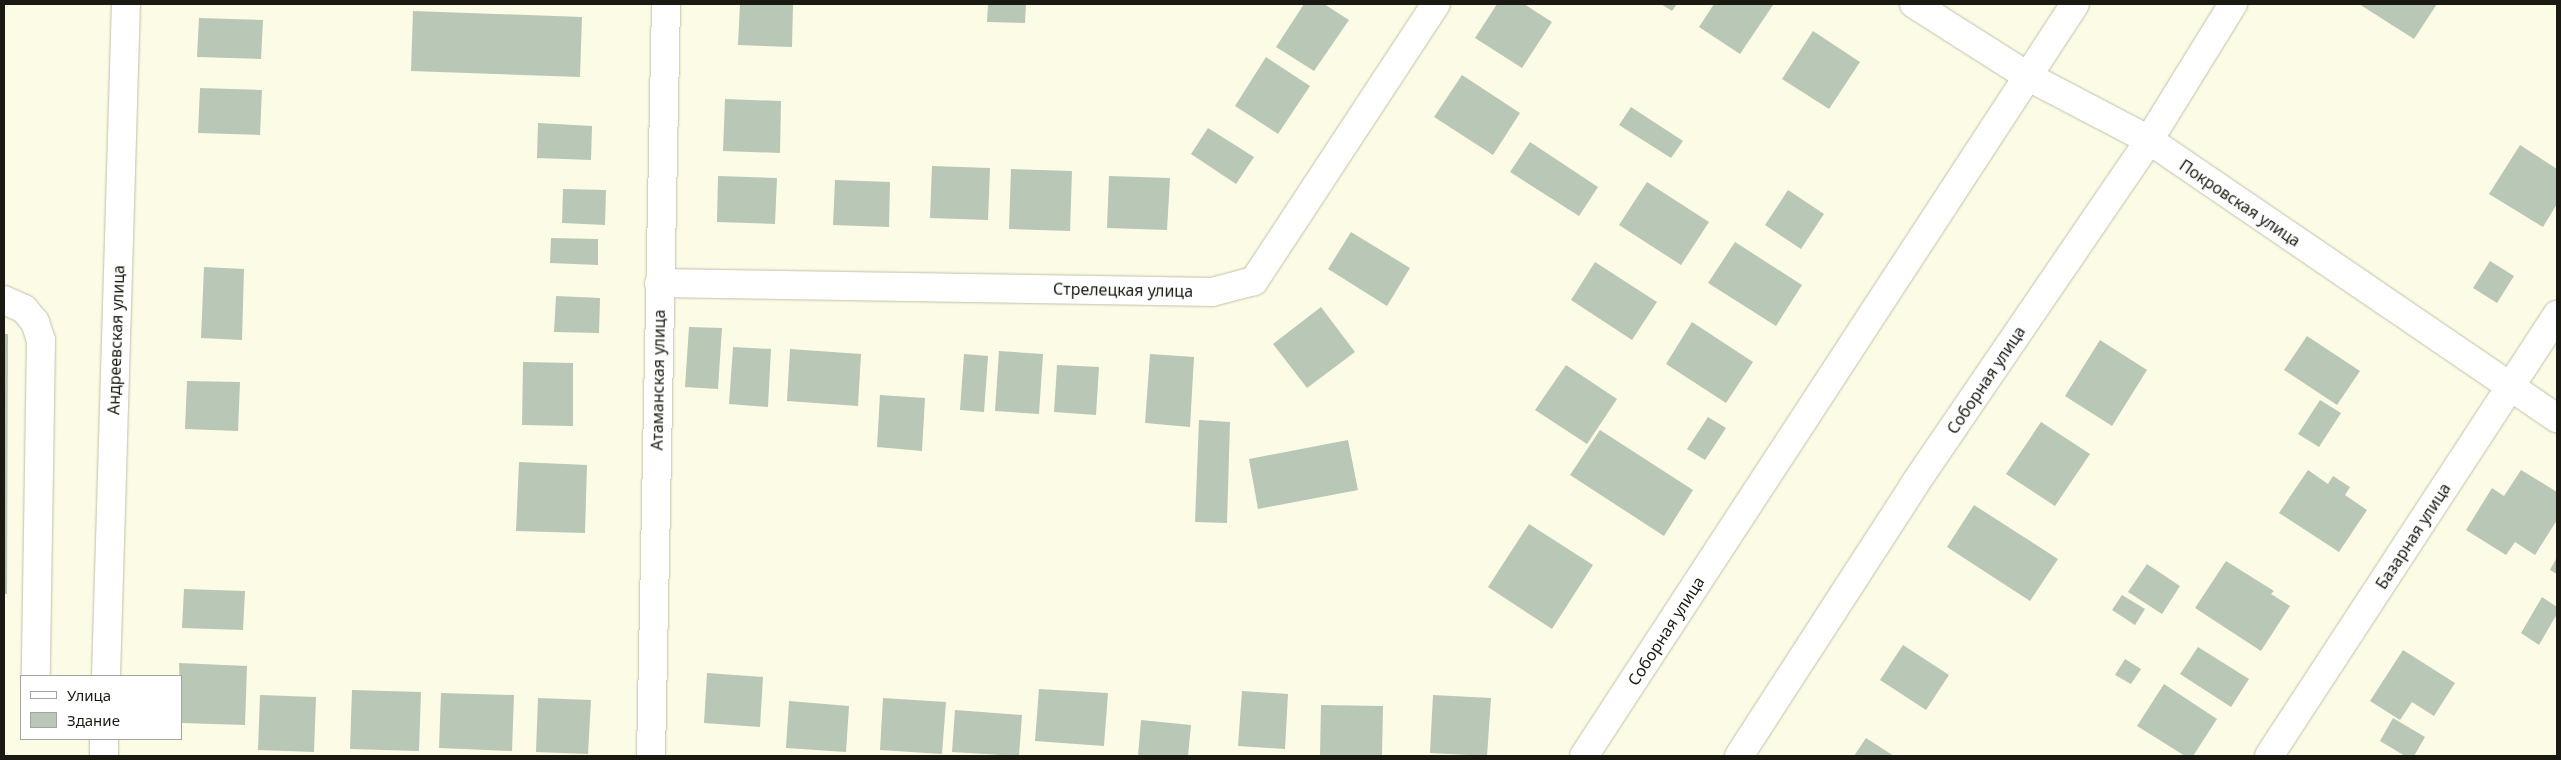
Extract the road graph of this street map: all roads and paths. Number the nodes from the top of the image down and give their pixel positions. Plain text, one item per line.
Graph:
1 (126, 4) edge
2 (666, 4) edge
3 (1436, 4) edge
4 (1914, 4) edge
5 (2076, 4) edge
6 (2233, 4) edge
7 (2028, 77) junction
8 (2149, 140) junction
9 (659, 283) junction
10 (4, 300) edge
11 (2557, 315) edge
12 (2510, 387) junction
13 (2557, 418) edge
14 (36, 675) edge
15 (106, 675) edge
16 (104, 740) edge
17 (104, 756) edge
18 (651, 756) edge
19 (1584, 756) edge
20 (1739, 756) edge
21 (2270, 756) edge

1 - 15 street, Андреевская улица
2 - 9 street, Атаманская улица
3 - 9 street, Стрелецкая улица
4 - 7 street, Покровская улица
5 - 7 street, Соборная улица
6 - 8 street, Соборная улица
7 - 8 street, Покровская улица
7 - 19 street, Соборная улица
8 - 12 street, Покровская улица
8 - 20 street, Соборная улица
9 - 18 street, Атаманская улица
10 - 14 street
11 - 12 street, Базарная улица
12 - 13 street, Покровская улица
12 - 21 street, Базарная улица
16 - 17 street

